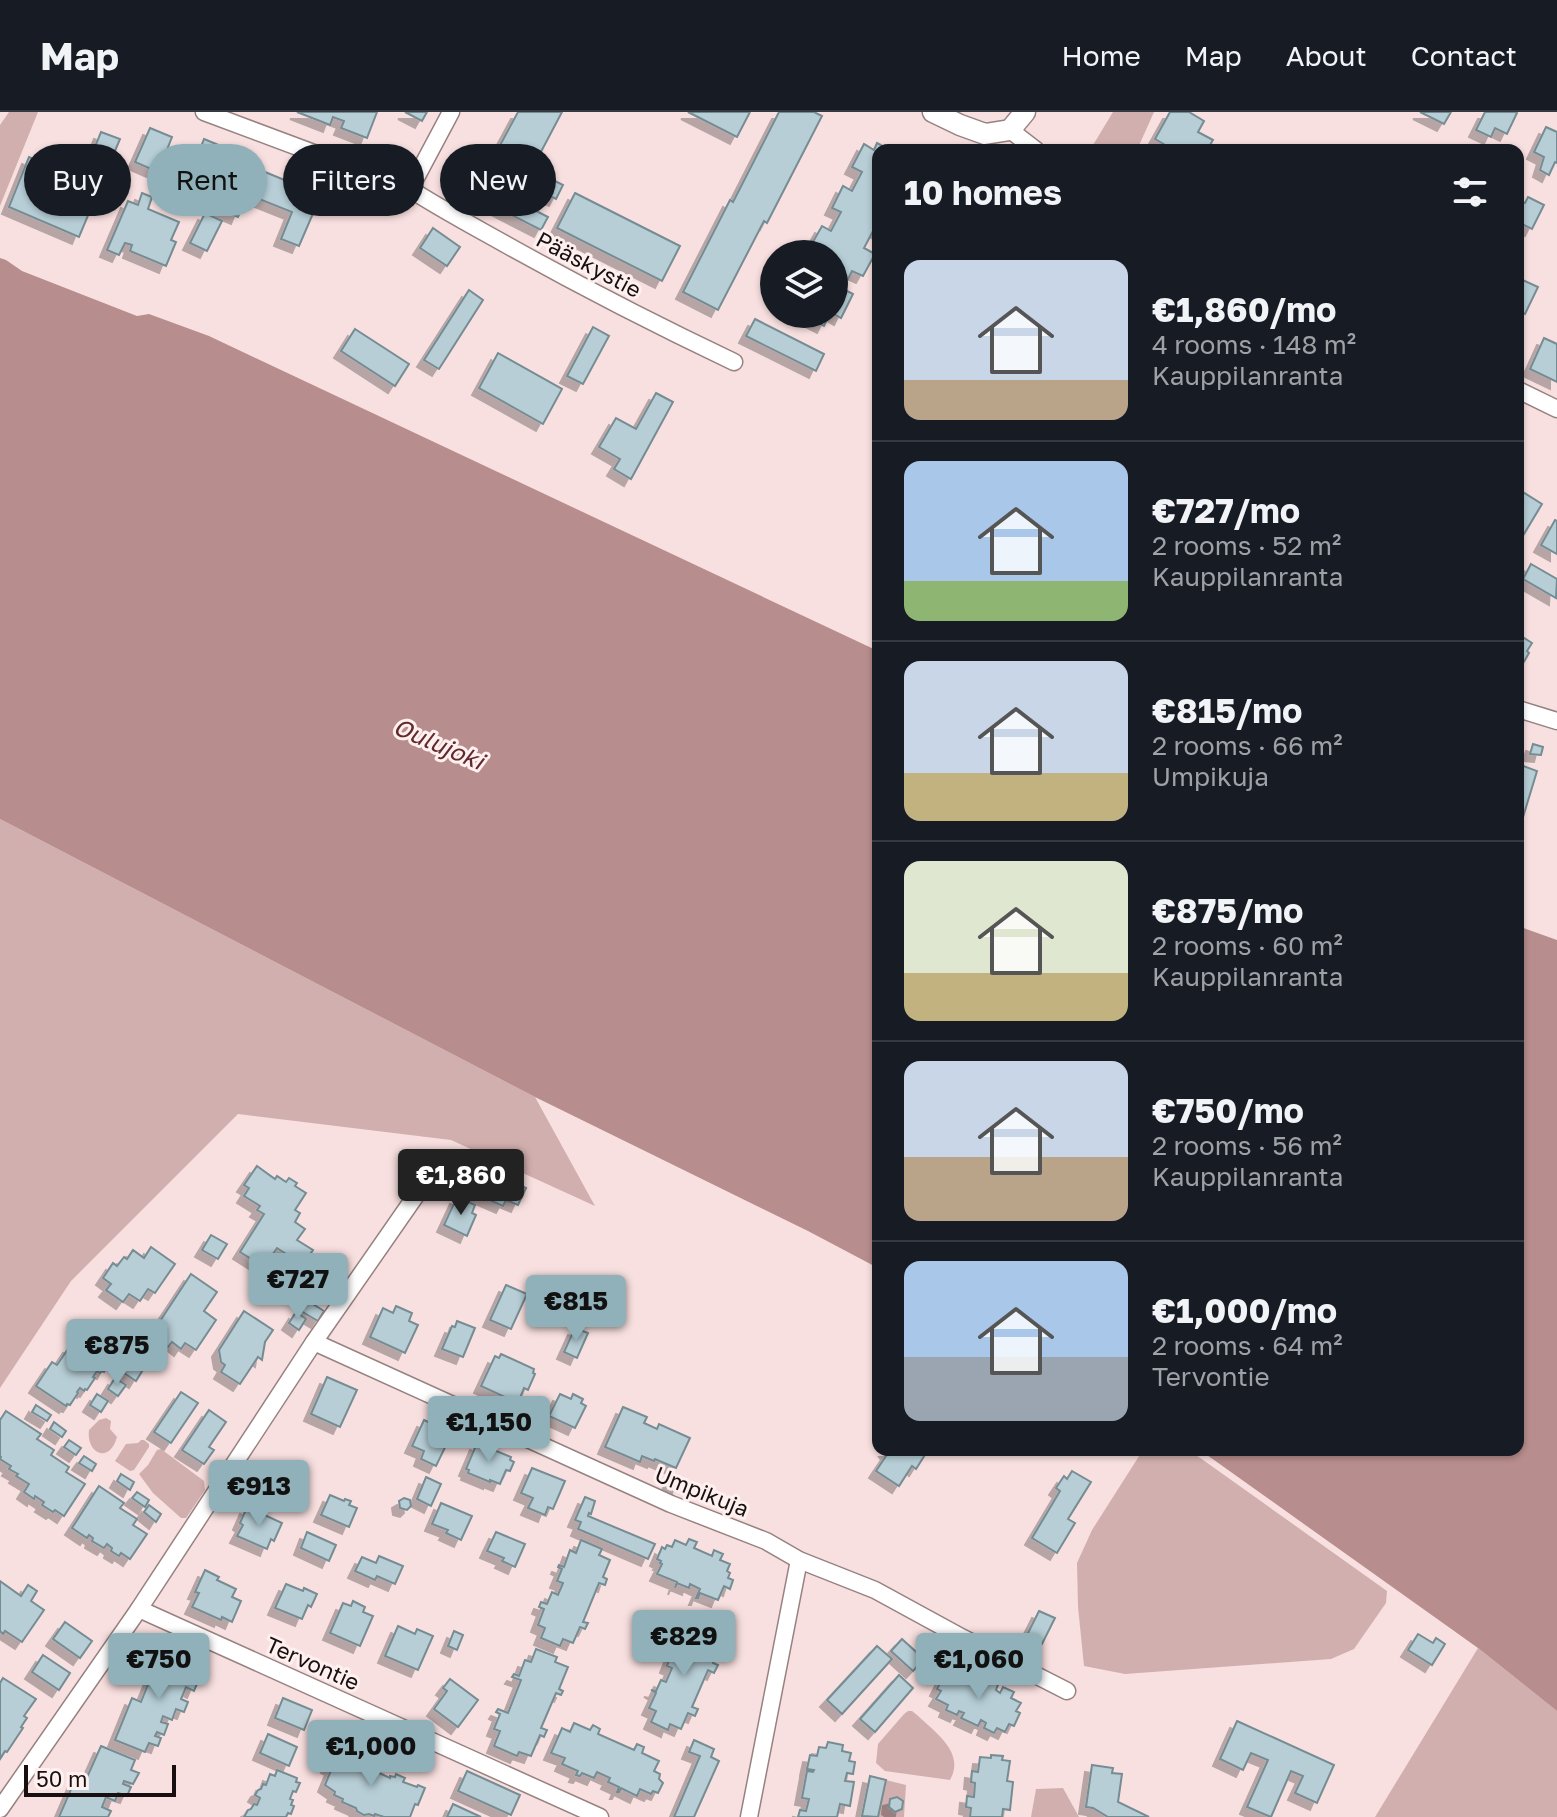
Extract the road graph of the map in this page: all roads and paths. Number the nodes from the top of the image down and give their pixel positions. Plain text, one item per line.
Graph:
1 (204, 112) edge
2 (451, 112) edge
3 (933, 112) edge
4 (1025, 112) edge
5 (1010, 130) junction
6 (290, 144) edge
7 (1028, 144) edge
8 (424, 163) edge
9 (424, 198) edge
10 (734, 362) dead end
11 (1524, 393) edge
12 (1557, 409) edge
13 (1524, 711) edge
14 (1557, 721) edge
15 (435, 1168) dead end
16 (314, 1342) junction
17 (799, 1560) junction
18 (139, 1609) junction
19 (1067, 1691) dead end
20 (0, 1809) edge
21 (600, 1817) edge
22 (749, 1817) edge

1 - 6 street, Pääskystie
2 - 8 street
3 - 5 street
4 - 5 street
5 - 7 street
9 - 10 street, Pääskystie
11 - 12 street
13 - 14 street
15 - 16 street
16 - 17 street, Umpikuja
16 - 18 street
17 - 19 street, Umpikuja
17 - 22 street
18 - 20 street
18 - 21 street, Tervontie

